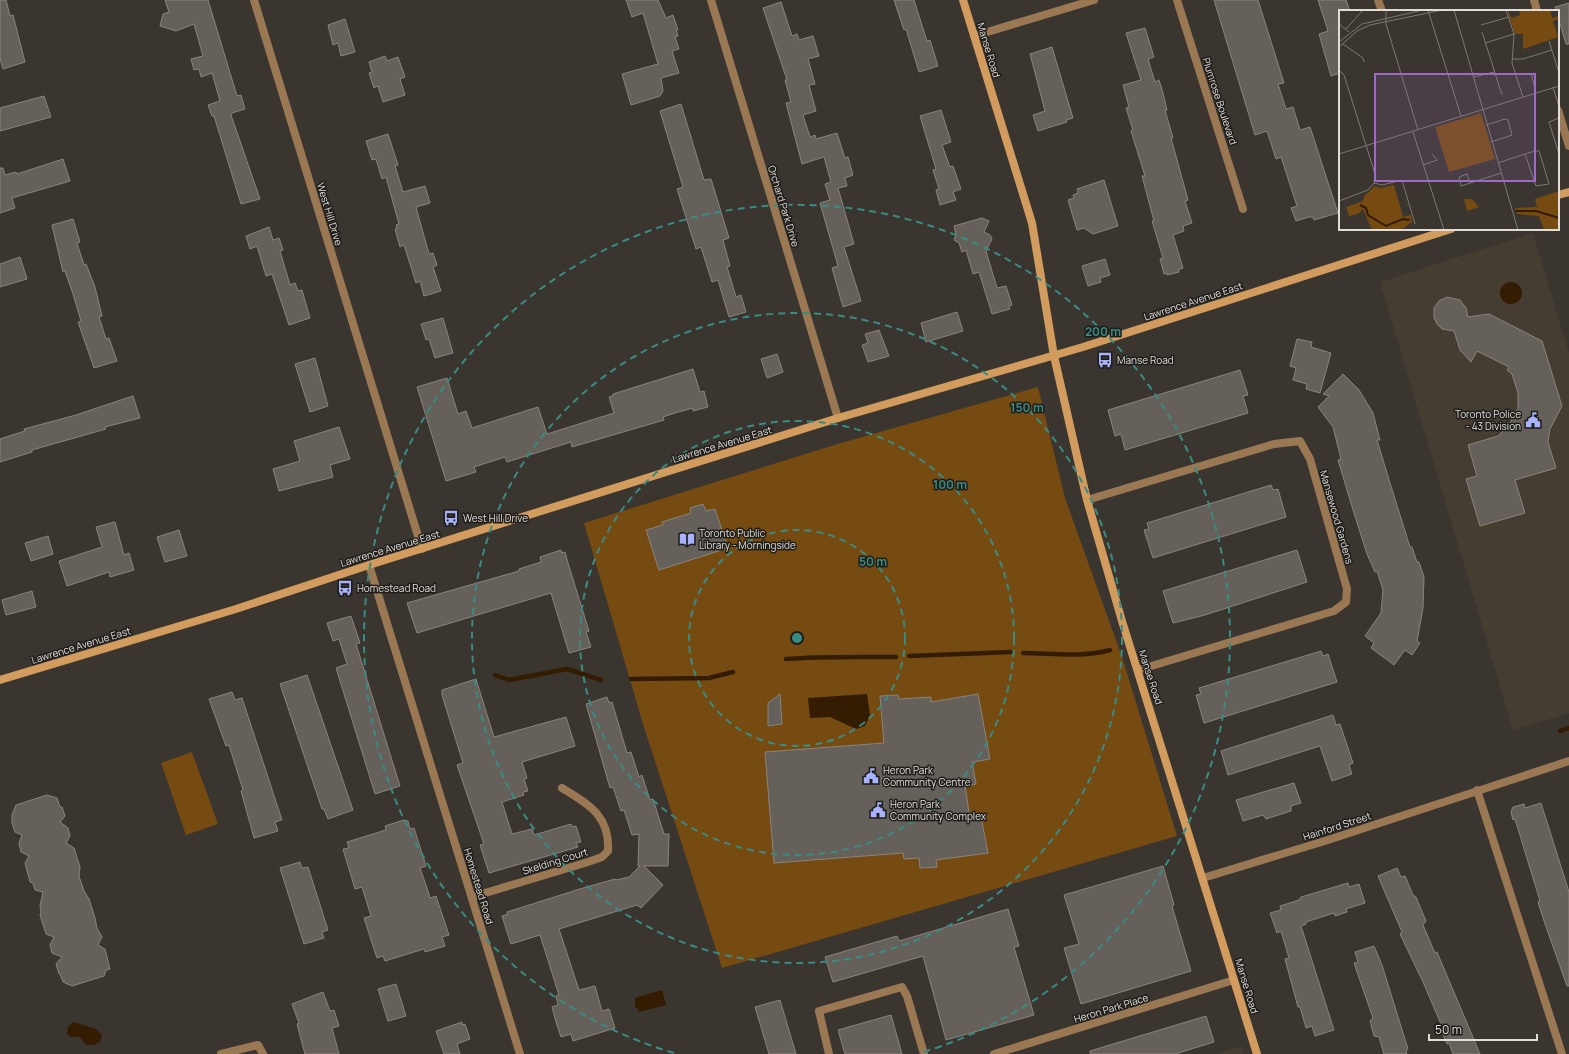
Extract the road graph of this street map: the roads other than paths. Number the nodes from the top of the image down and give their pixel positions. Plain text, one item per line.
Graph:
1 (254, 0) edge
2 (711, 0) edge
3 (963, 0) edge
4 (1094, 0) edge
5 (1177, 0) edge
6 (1378, 0) edge
7 (1534, 0) edge
8 (1382, 10) edge
9 (1536, 10) edge
10 (974, 36) junction
11 (1559, 113) edge
12 (1569, 146) edge
13 (1569, 192) edge
14 (1559, 195) edge
15 (1243, 209) dead end
16 (1448, 230) edge
17 (1054, 356) junction
18 (838, 418) junction
19 (1087, 500) junction
20 (422, 549) junction
21 (369, 565) junction
22 (1138, 670) junction
23 (0, 680) edge
24 (1569, 761) edge
25 (562, 788) dead end
26 (1477, 790) junction
27 (1203, 878) junction
28 (472, 897) junction
29 (1234, 980) junction
30 (221, 1054) edge
31 (263, 1054) edge
32 (520, 1054) edge
33 (829, 1054) edge
34 (924, 1054) edge
35 (994, 1054) edge
36 (1257, 1054) edge
37 (1562, 1054) edge

1 - 20 street, West Hill Drive
2 - 18 street, Orchard Park Drive
3 - 10 main road, Manse Road
4 - 10 street
5 - 15 street, Plumrose Boulevard
6 - 8 street
7 - 9 street
10 - 17 main road, Manse Road
11 - 12 street
13 - 14 main road
16 - 17 main road, Lawrence Avenue East
17 - 18 main road, Lawrence Avenue East
17 - 19 main road, Manse Road
18 - 20 main road, Lawrence Avenue East
19 - 22 main road, Manse Road
19 - 22 street, Mansewood Gardens
20 - 21 main road, Lawrence Avenue East
21 - 23 main road, Lawrence Avenue East
21 - 28 street, Homestead Road
22 - 27 main road, Manse Road
24 - 26 street, Hainford Street
25 - 28 street, Skelding Court
26 - 27 street, Hainford Street
26 - 37 street
27 - 29 main road, Manse Road
28 - 32 street, Homestead Road
29 - 35 street, Heron Park Place
29 - 36 main road, Manse Road
30 - 31 street
33 - 34 street

